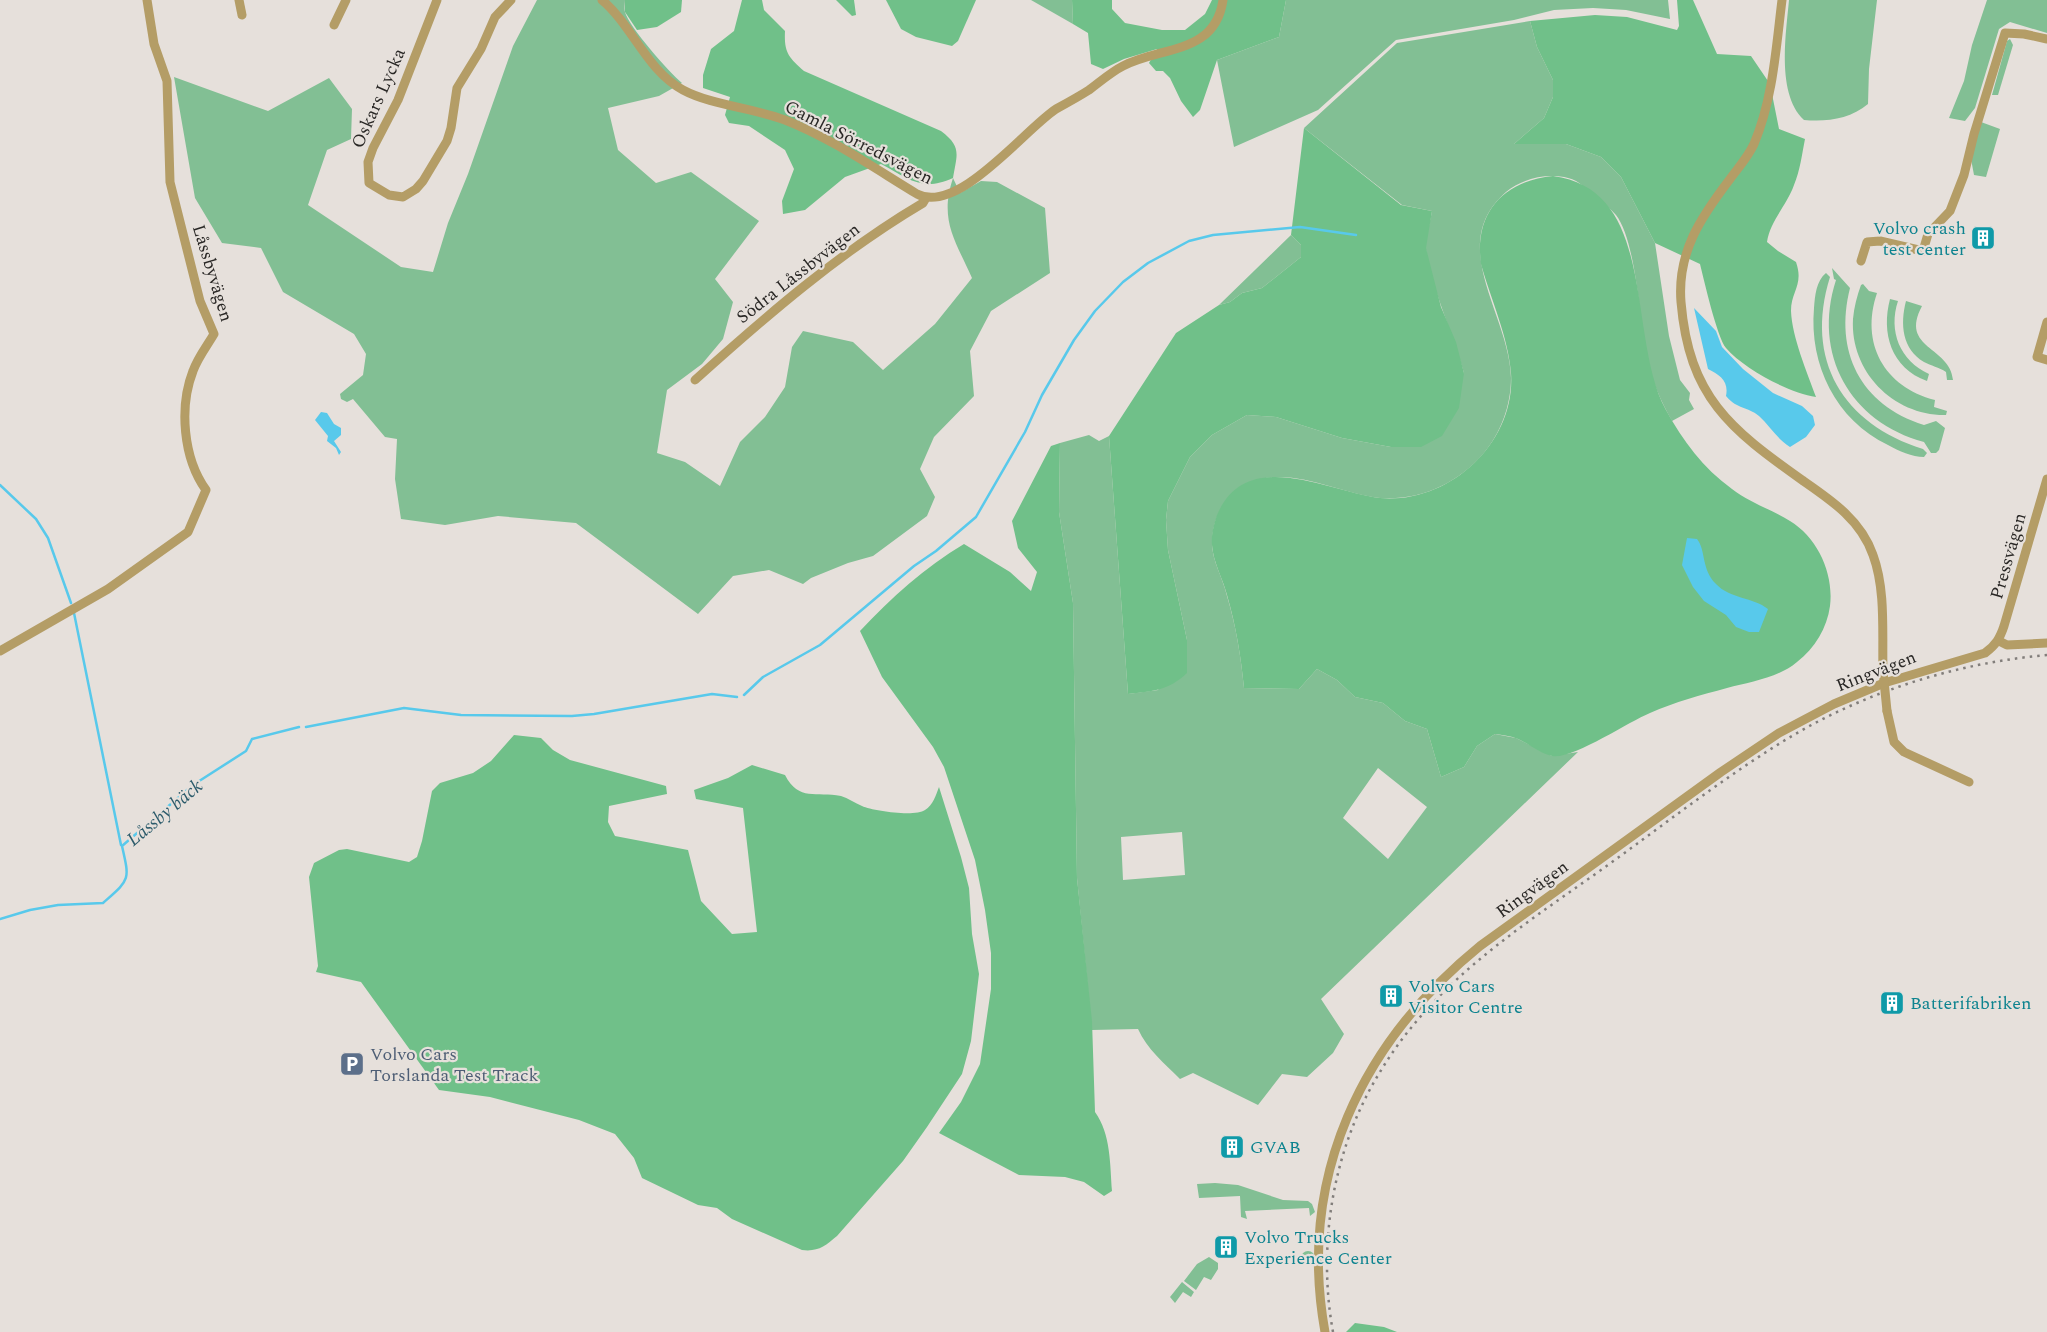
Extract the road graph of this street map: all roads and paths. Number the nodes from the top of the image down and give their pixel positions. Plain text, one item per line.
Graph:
1 (147, 0) edge
2 (238, 0) edge
3 (346, 0) edge
4 (437, 0) edge
5 (511, 0) edge
6 (602, 0) edge
7 (1223, 0) edge
8 (1782, 0) edge
9 (242, 15) dead end
10 (334, 25) dead end
11 (2047, 39) edge
12 (926, 198) junction
13 (1861, 261) dead end
14 (2047, 322) edge
15 (2047, 360) edge
16 (695, 380) dead end
17 (2047, 479) edge
18 (1998, 641) junction
19 (2047, 643) edge
20 (0, 651) edge
21 (1969, 782) dead end
22 (1325, 1332) edge

1 - 20 street, Låssbyvägen
2 - 9 street
3 - 10 street
4 - 5 street, Oskars Lycka
6 - 12 street, Gamla Sörredsvägen
7 - 12 street, Gamla Sörredsvägen
8 - 21 street, bridge
11 - 13 street
12 - 16 street, Södra Låssbyvägen
14 - 15 street
17 - 18 street, Pressvägen
18 - 19 street
18 - 22 street, Ringvägen

